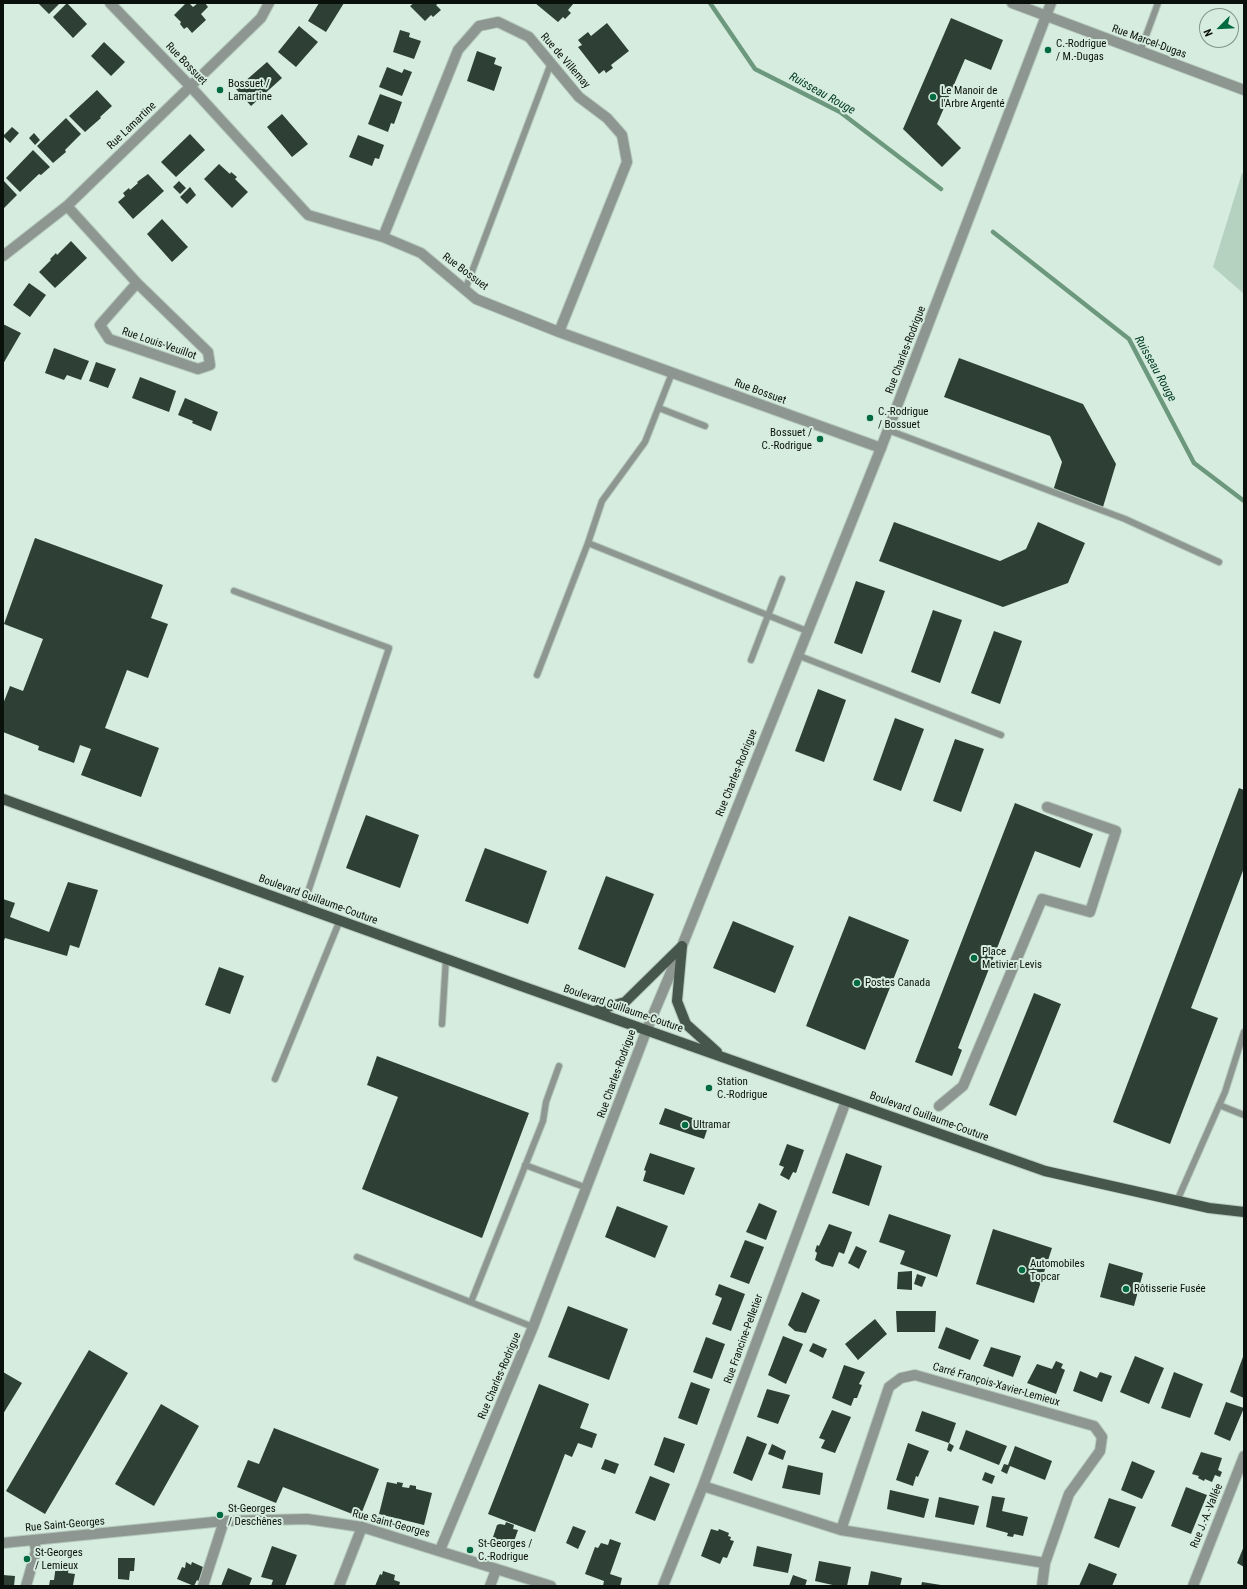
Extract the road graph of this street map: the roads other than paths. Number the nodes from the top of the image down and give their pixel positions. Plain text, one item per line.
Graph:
1 (110, 3) edge
2 (269, 3) edge
3 (1012, 3) edge
4 (1051, 3) edge
5 (1158, 3) edge
6 (1046, 16) junction
7 (1140, 52) junction
8 (551, 63) junction
9 (190, 86) junction
10 (1244, 90) edge
11 (67, 206) junction
12 (383, 237) junction
13 (3, 256) edge
14 (137, 283) junction
15 (465, 290) junction
16 (559, 332) junction
17 (672, 373) junction
18 (659, 408) junction
19 (705, 426) dead end
20 (888, 430) junction
21 (881, 448) junction
22 (588, 543) junction
23 (1219, 562) dead end
24 (782, 579) dead end
25 (234, 591) dead end
26 (768, 615) junction
27 (807, 631) junction
28 (797, 654) junction
29 (751, 660) dead end
30 (537, 675) dead end
31 (1001, 735) dead end
32 (3, 800) edge
33 (1047, 807) dead end
34 (303, 907) junction
35 (340, 920) junction
36 (682, 946) junction
37 (446, 958) junction
38 (594, 1011) junction
39 (442, 1024) dead end
40 (646, 1029) junction
41 (1244, 1032) edge
42 (721, 1056) junction
43 (559, 1066) dead end
44 (275, 1079) dead end
45 (846, 1100) junction
46 (1219, 1105) junction
47 (939, 1106) dead end
48 (1244, 1115) edge
49 (525, 1165) junction
50 (587, 1188) junction
51 (1177, 1201) junction
52 (1244, 1212) edge
53 (357, 1257) dead end
54 (471, 1302) junction
55 (534, 1327) junction
56 (1244, 1456) edge
57 (703, 1486) junction
58 (224, 1521) junction
59 (362, 1527) junction
60 (841, 1530) junction
61 (34, 1540) junction
62 (3, 1543) edge
63 (440, 1550) junction
64 (1045, 1563) junction
65 (496, 1570) junction
66 (26, 1586) edge
67 (203, 1586) edge
68 (339, 1586) edge
69 (490, 1586) edge
70 (551, 1586) edge
71 (664, 1586) edge
72 (1042, 1586) edge
73 (1193, 1586) edge

1 - 9 street, Rue Bossuet
2 - 9 street, Rue Lamartine
3 - 6 street, Rue Marcel-Dugas
4 - 6 street, Rue Charles-Rodrigue
5 - 7 lane
6 - 7 street, Rue Marcel-Dugas
6 - 20 street, Rue Charles-Rodrigue
7 - 10 street, Rue Marcel-Dugas
8 - 12 street, Rue de Villemay
8 - 15 lane
8 - 16 street, Rue de Villemay
9 - 11 street, Rue Lamartine
9 - 12 street, Rue Bossuet
11 - 13 street, Rue Lamartine
11 - 14 street, Rue Louis-Veuillot
12 - 15 street, Rue Bossuet
14 - 14 street, Rue Louis-Veuillot
15 - 16 street, Rue Bossuet
16 - 17 street, Rue Bossuet
17 - 18 lane
17 - 21 street, Rue Bossuet
18 - 19 lane
18 - 22 lane
20 - 21 street, Rue Charles-Rodrigue
20 - 23 lane
21 - 27 street, Rue Charles-Rodrigue
22 - 26 lane
22 - 30 lane
24 - 26 lane
25 - 34 lane
26 - 27 lane
26 - 29 lane
27 - 28 street, Rue Charles-Rodrigue
28 - 31 lane
28 - 36 street, Rue Charles-Rodrigue
32 - 34 main road, Boulevard Guillaume-Couture
33 - 47 street
34 - 35 main road, Boulevard Guillaume-Couture
35 - 37 main road, Boulevard Guillaume-Couture
35 - 44 lane
36 - 38 main road
36 - 40 street, Rue Charles-Rodrigue
36 - 42 main road
37 - 38 main road, Boulevard Guillaume-Couture
37 - 39 lane
38 - 40 main road, Boulevard Guillaume-Couture
40 - 42 main road, Boulevard Guillaume-Couture
40 - 50 street, Rue Charles-Rodrigue
41 - 46 lane
42 - 45 main road, Boulevard Guillaume-Couture
43 - 49 lane
45 - 51 main road, Boulevard Guillaume-Couture
45 - 57 street, Rue Francine-Pelletier
46 - 48 lane
46 - 51 lane
49 - 50 lane
49 - 54 lane
50 - 55 street, Rue Charles-Rodrigue
51 - 52 main road, Boulevard Guillaume-Couture
53 - 54 lane
54 - 55 lane
55 - 63 street, Rue Charles-Rodrigue
56 - 73 street, Rue J.-A.-Vallée
57 - 60 street
57 - 71 street, Rue Francine-Pelletier
58 - 59 street, Rue Saint-Georges
58 - 61 street, Rue Saint-Georges
58 - 67 street
59 - 63 street, Rue Saint-Georges
59 - 68 street
60 - 64 street
60 - 64 street, Carré François-Xavier-Lemieux
61 - 62 street, Rue Saint-Georges
61 - 66 street
63 - 65 street, Rue Saint-Georges
64 - 72 street, Carré François-Xavier-Lemieux
65 - 69 street
65 - 70 street, Rue Saint-Georges

